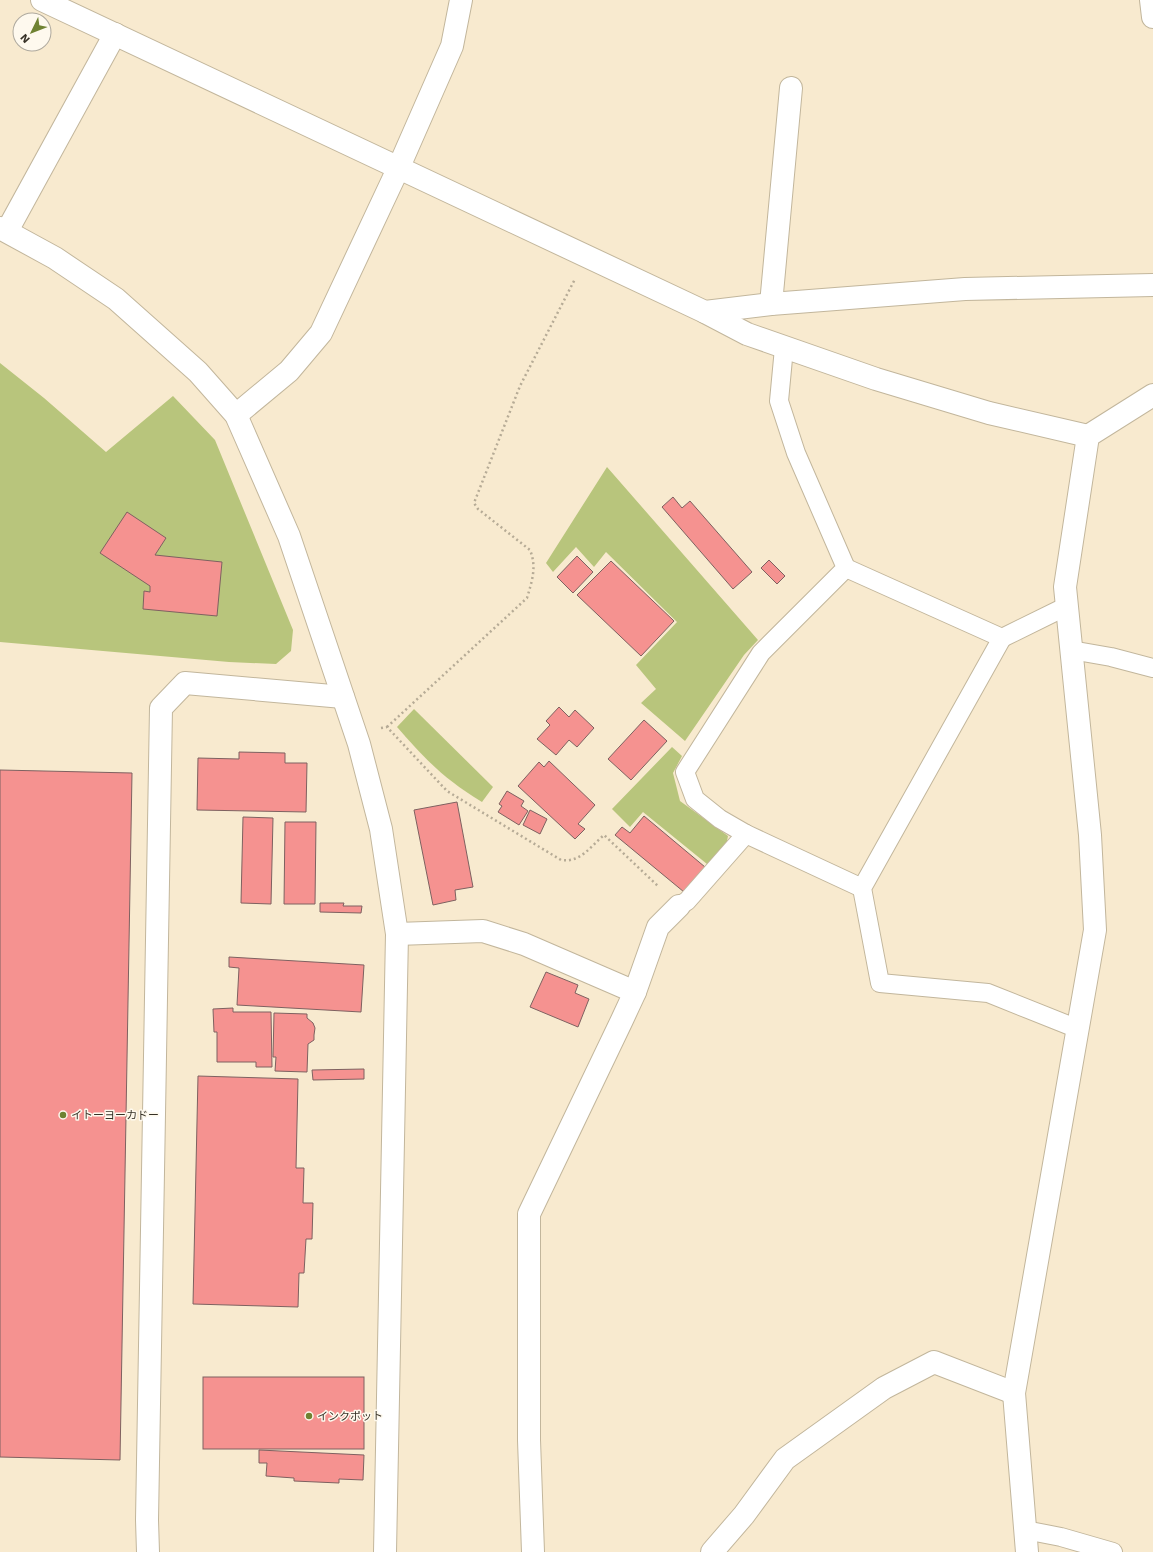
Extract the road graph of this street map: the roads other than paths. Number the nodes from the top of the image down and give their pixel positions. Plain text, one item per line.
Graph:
1 (42, 0) edge
2 (461, 0) edge
3 (1151, 0) edge
4 (1153, 17) edge
5 (115, 34) junction
6 (791, 88) dead end
7 (398, 169) junction
8 (4, 230) edge
9 (1153, 285) edge
10 (771, 304) junction
11 (705, 312) junction
12 (784, 348) junction
13 (1153, 395) edge
14 (236, 415) junction
15 (1088, 436) junction
16 (846, 568) junction
17 (1067, 606) junction
18 (1002, 638) junction
19 (1071, 650) junction
20 (1153, 668) edge
21 (343, 697) junction
22 (746, 834) junction
23 (862, 888) junction
24 (679, 906) joint
25 (397, 934) junction
26 (635, 992) junction
27 (1078, 1029) junction
28 (1014, 1393) junction
29 (1025, 1530) junction
30 (148, 1552) edge
31 (385, 1552) edge
32 (533, 1552) edge
33 (712, 1552) edge
34 (1027, 1552) edge
35 (1113, 1552) edge

1 - 5 street
2 - 7 street
3 - 4 street
5 - 7 street
5 - 8 street
6 - 10 street
7 - 11 street
7 - 14 street
8 - 14 street
9 - 10 street
10 - 11 street
11 - 12 street
12 - 15 street
12 - 16 lane
13 - 15 street
14 - 21 street
15 - 17 street
16 - 18 lane
16 - 22 lane
17 - 18 lane
17 - 19 street
18 - 23 lane
19 - 20 lane
19 - 27 street
21 - 25 street
21 - 30 street
22 - 23 lane
22 - 24 lane
23 - 27 lane
24 - 26 street
25 - 26 street
25 - 31 street
26 - 32 street
27 - 28 street
28 - 29 street
28 - 33 street
29 - 34 street
29 - 35 lane

